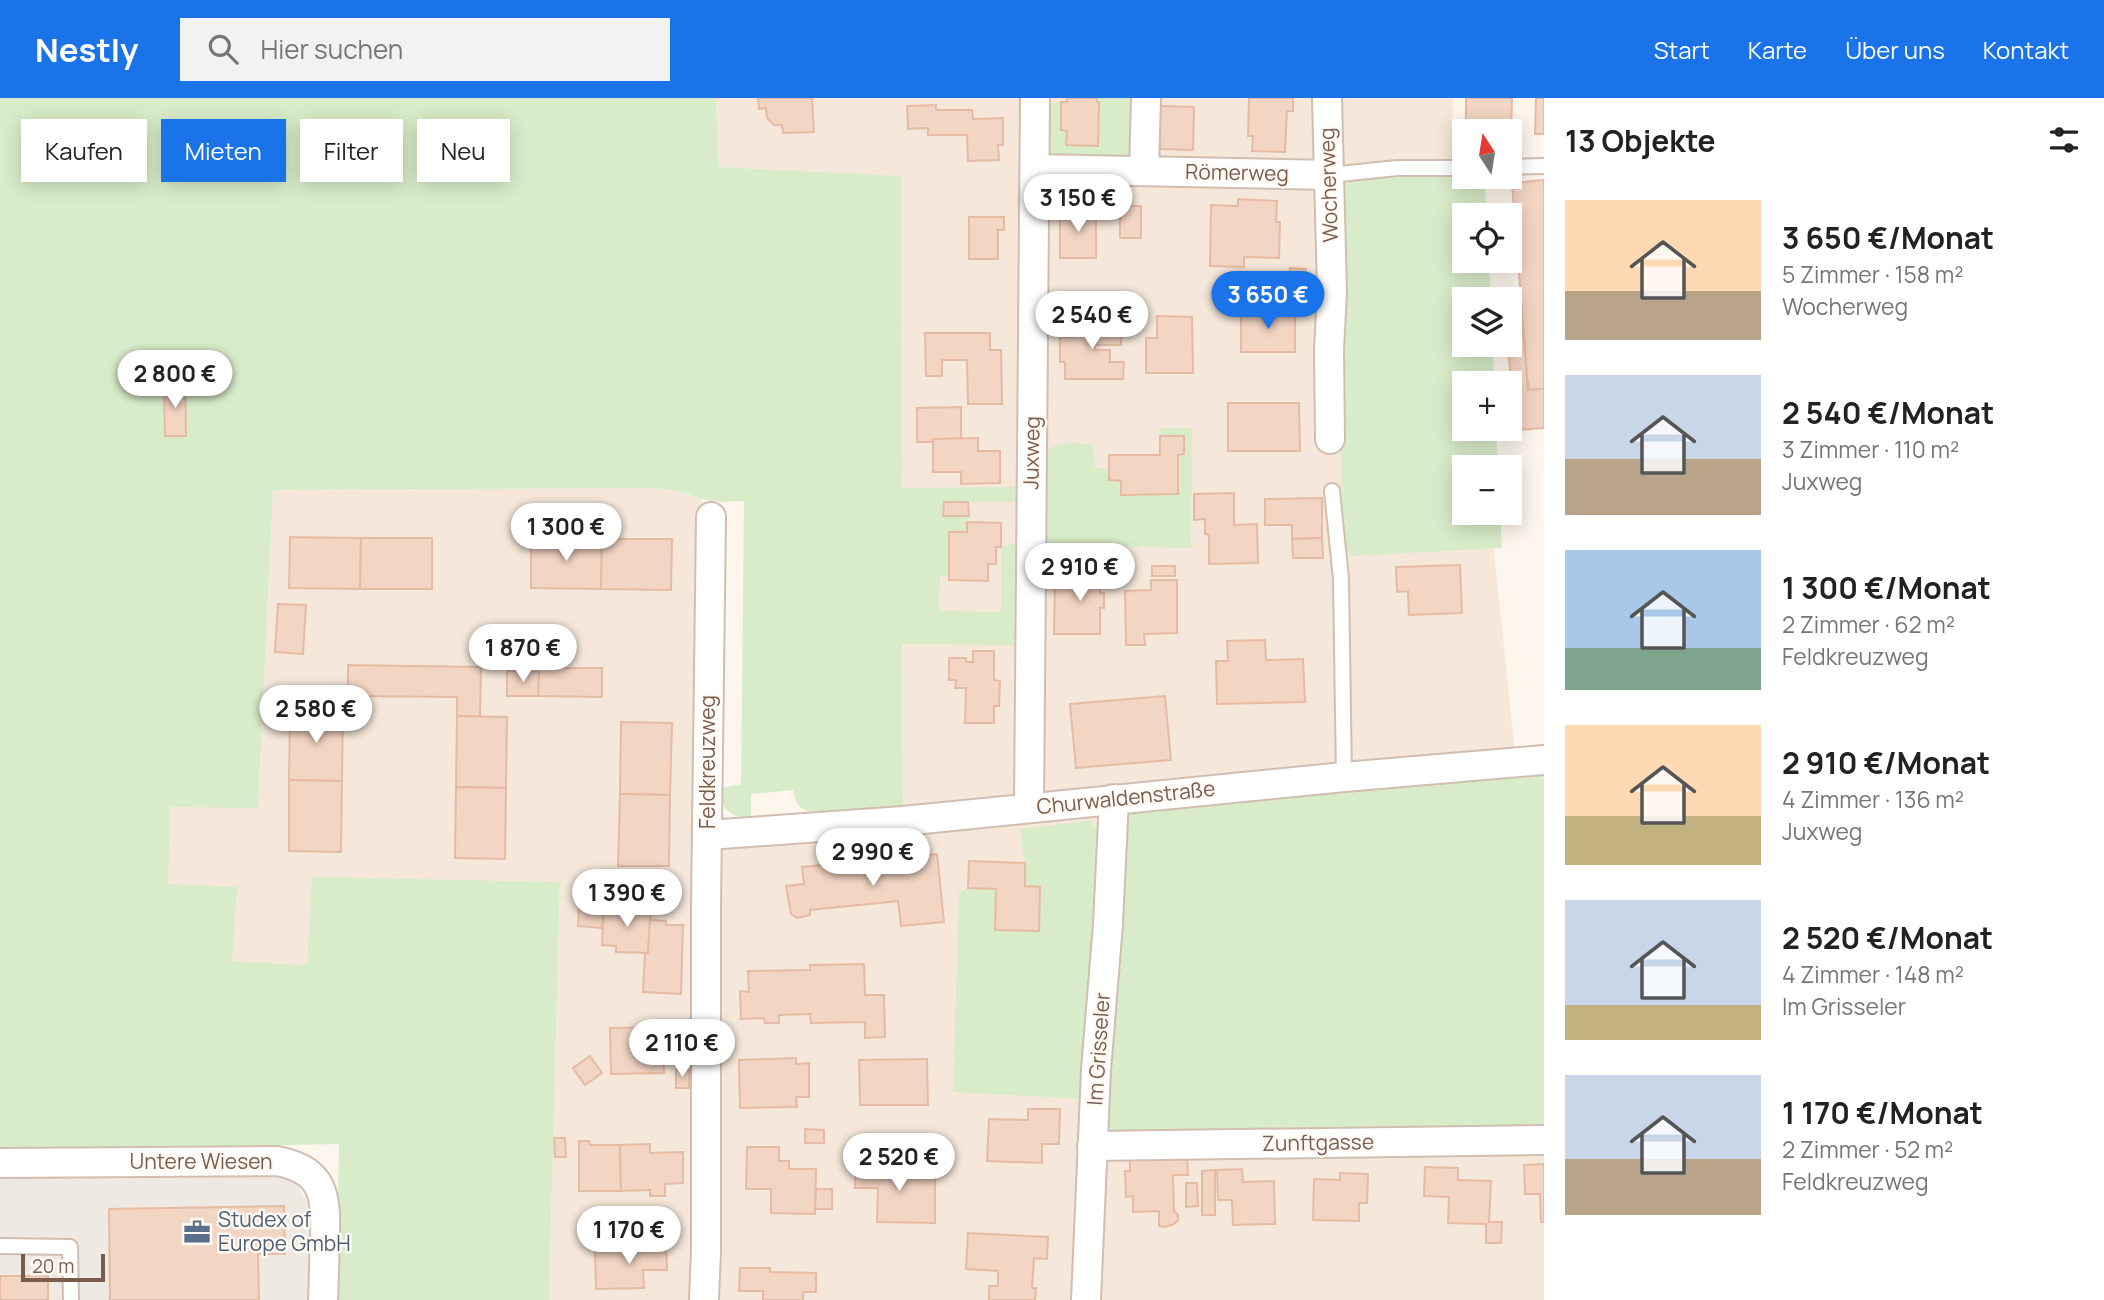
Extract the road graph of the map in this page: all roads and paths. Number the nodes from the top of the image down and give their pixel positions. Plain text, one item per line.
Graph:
1 (1035, 98) edge
2 (1146, 98) edge
3 (1327, 98) edge
4 (1544, 166) edge
5 (1522, 167) edge
6 (1452, 168) edge
7 (1035, 169) junction
8 (1144, 171) junction
9 (1330, 175) junction
10 (1329, 439) dead end
11 (1332, 491) dead end
12 (711, 517) dead end
13 (1544, 760) edge
14 (1345, 777) junction
15 (1114, 799) junction
16 (1029, 808) junction
17 (708, 835) junction
18 (1544, 1140) edge
19 (1092, 1146) junction
20 (0, 1163) edge
21 (0, 1246) edge
22 (71, 1300) edge
23 (323, 1300) edge
24 (704, 1300) edge
25 (1086, 1300) edge

1 - 7 street, Juxweg
2 - 8 street
3 - 9 street, Wocherweg
4 - 5 lane
6 - 9 lane
7 - 8 street, Römerweg
7 - 16 street, Juxweg
8 - 9 street, Römerweg
9 - 10 street, Wocherweg
11 - 14 lane
12 - 17 street, Feldkreuzweg
13 - 14 street, Churwaldenstraße
14 - 15 street, Churwaldenstraße
15 - 16 street, Churwaldenstraße
15 - 19 street, Im Grisseler
16 - 17 street, Churwaldenstraße
17 - 24 street, Feldkreuzweg
18 - 19 street, Zunftgasse
19 - 25 street, Im Grisseler
20 - 23 street, Untere Wiesen
21 - 22 lane

